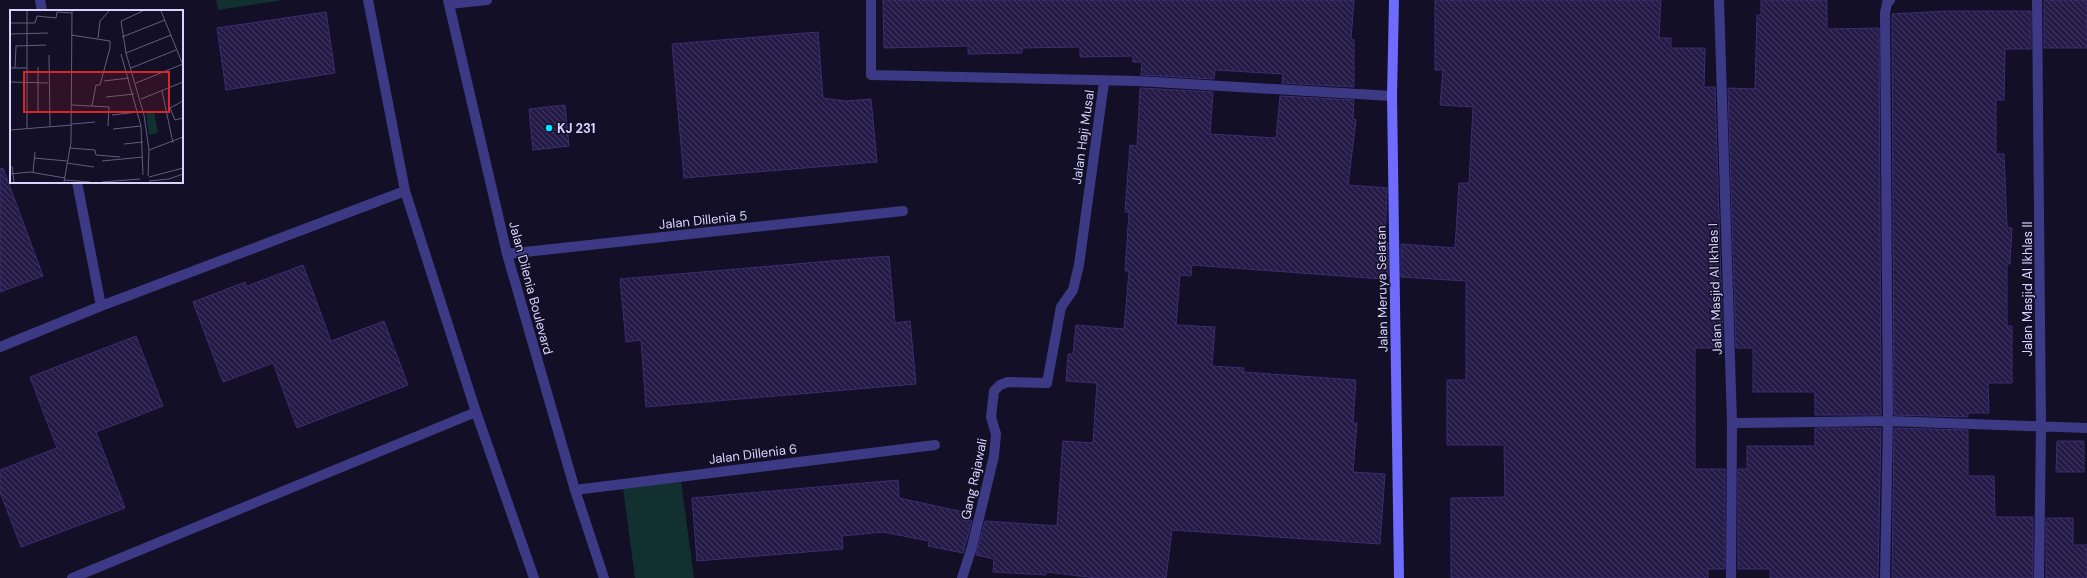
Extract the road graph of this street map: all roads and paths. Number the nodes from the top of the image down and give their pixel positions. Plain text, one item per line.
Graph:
1 (40, 0) edge
2 (368, 0) edge
3 (487, 0) edge
4 (871, 0) edge
5 (1394, 0) edge
6 (1719, 0) edge
7 (1890, 0) edge
8 (2037, 0) edge
9 (449, 2) edge
10 (42, 10) edge
11 (1104, 82) junction
12 (1392, 96) junction
13 (76, 183) edge
14 (404, 191) junction
15 (902, 211) dead end
16 (506, 254) junction
17 (101, 306) junction
18 (0, 347) edge
19 (1047, 383) joint
20 (476, 412) junction
21 (1888, 420) junction
22 (1732, 423) junction
23 (2041, 427) junction
24 (2087, 428) edge
25 (935, 445) dead end
26 (574, 490) junction
27 (72, 578) edge
28 (534, 578) edge
29 (604, 578) edge
30 (962, 578) edge
31 (1399, 578) edge
32 (1731, 578) edge
33 (1886, 578) edge
34 (2039, 578) edge

1 - 10 street
2 - 14 street
3 - 9 street
4 - 11 street
5 - 12 main road, Jalan Meruya Selatan
6 - 22 street, Jalan Masjid Al Ikhlas I
7 - 21 street
8 - 23 street, Jalan Masjid Al Ikhlas II
9 - 16 street, Jalan Dilenia Boulevard
11 - 12 street, Jalan Haji Musal
11 - 19 street, Jalan Haji Musal
12 - 31 main road, Jalan Meruya Selatan
13 - 17 street
14 - 17 street
14 - 20 street
15 - 16 street, Jalan Dillenia 5
16 - 26 street, Jalan Dilenia Boulevard
17 - 18 street
19 - 30 street, Gang Rajawali
20 - 27 street
20 - 28 street
21 - 22 street
21 - 23 street
21 - 33 street
22 - 32 street, Jalan Masjid Al Ikhlas I
23 - 24 street
23 - 34 street, Jalan Masjid Al Ikhlas II
25 - 26 street, Jalan Dillenia 6
26 - 29 street, Jalan Dilenia Boulevard

